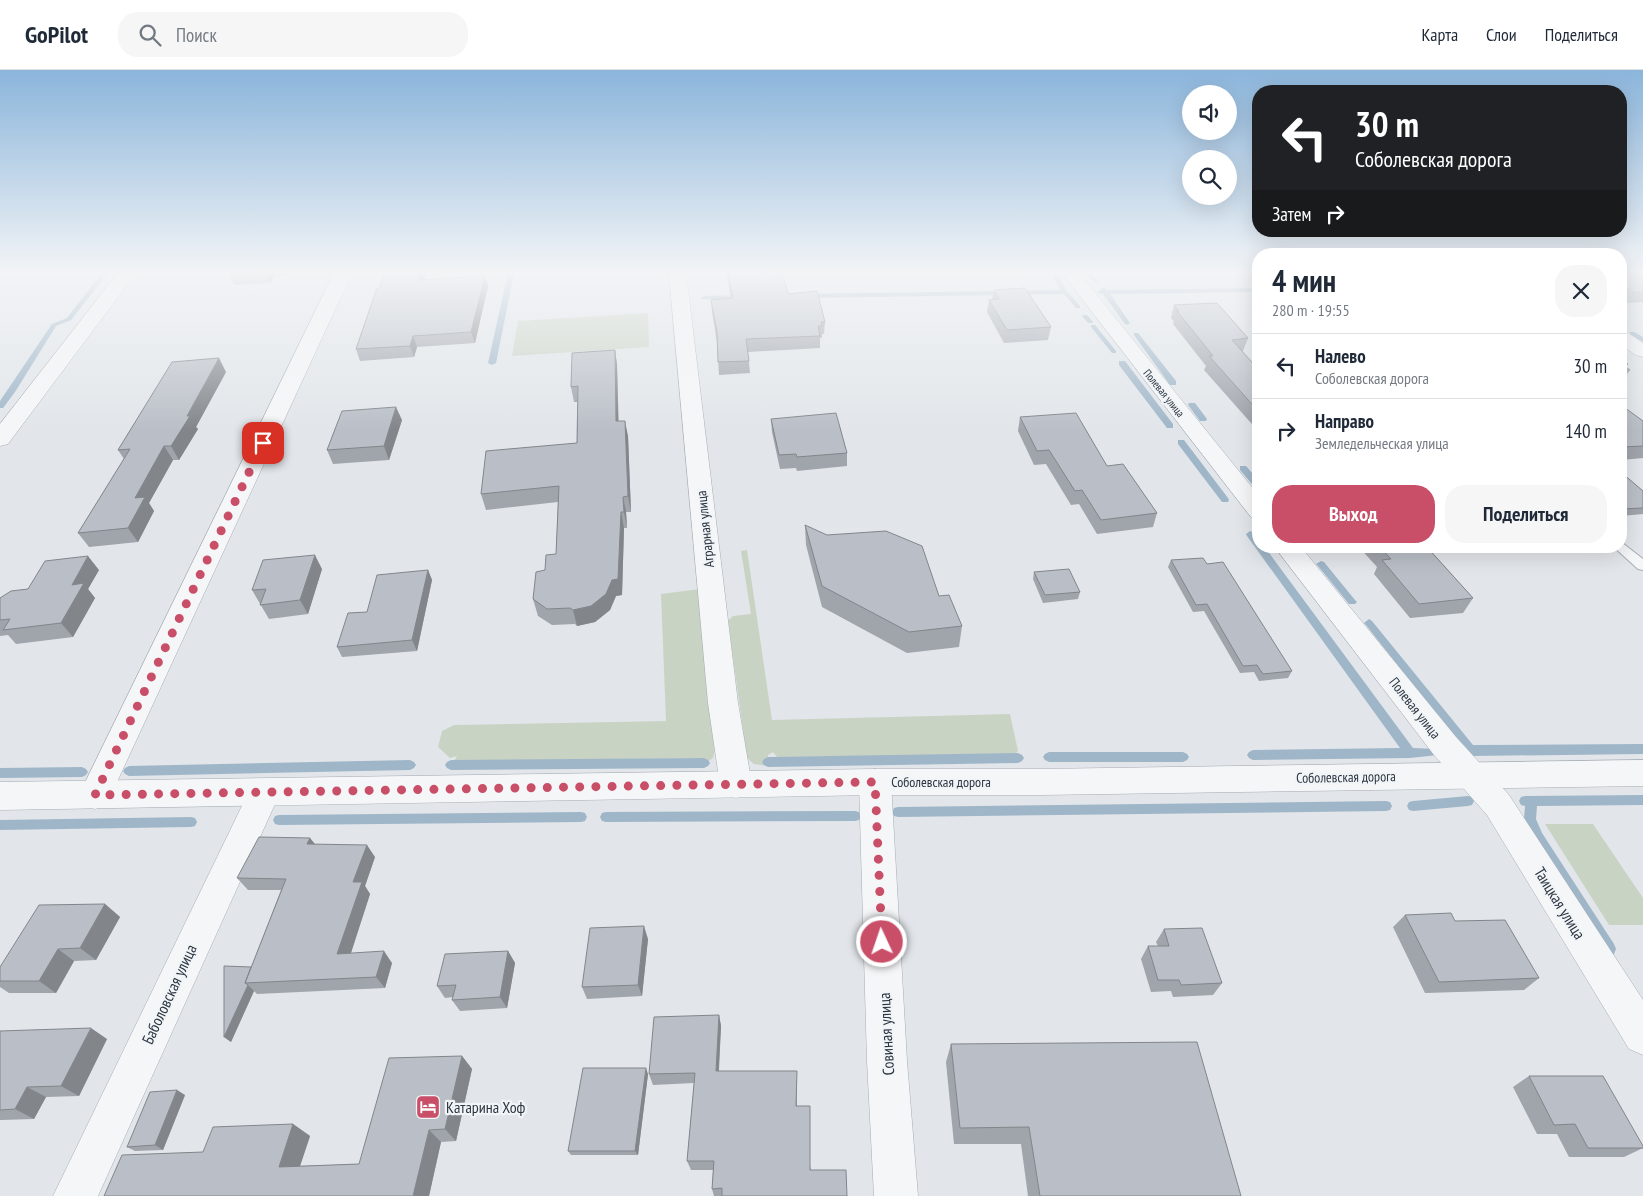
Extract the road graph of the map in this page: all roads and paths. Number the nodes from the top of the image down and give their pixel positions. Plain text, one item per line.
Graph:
1 (87, 326) edge
2 (318, 326) edge
3 (683, 326) edge
4 (1112, 326) edge
5 (1627, 341) edge
6 (1643, 351) edge
7 (0, 439) edge
8 (1252, 503) edge
9 (1627, 552) edge
10 (1292, 553) edge
11 (1643, 566) edge
12 (1643, 773) edge
13 (1472, 775) junction
14 (875, 782) junction
15 (736, 785) junction
16 (264, 793) junction
17 (95, 795) junction
18 (0, 796) edge
19 (1643, 1035) edge
20 (75, 1196) edge
21 (896, 1196) edge

1 - 7 street
2 - 17 street
3 - 15 street, Аграрная улица
4 - 8 street, Полевая улица
5 - 6 street
9 - 11 lane
10 - 13 street, Полевая улица
12 - 13 street, Соболевская дорога
13 - 14 street, Соболевская дорога
13 - 19 street, Таицкая улица
14 - 15 street, Соболевская дорога
14 - 21 street, Совиная улица
15 - 16 street, Соболевская дорога
16 - 17 street, Соболевская дорога
16 - 20 street, Баболовская улица
17 - 18 street, Соболевская дорога

